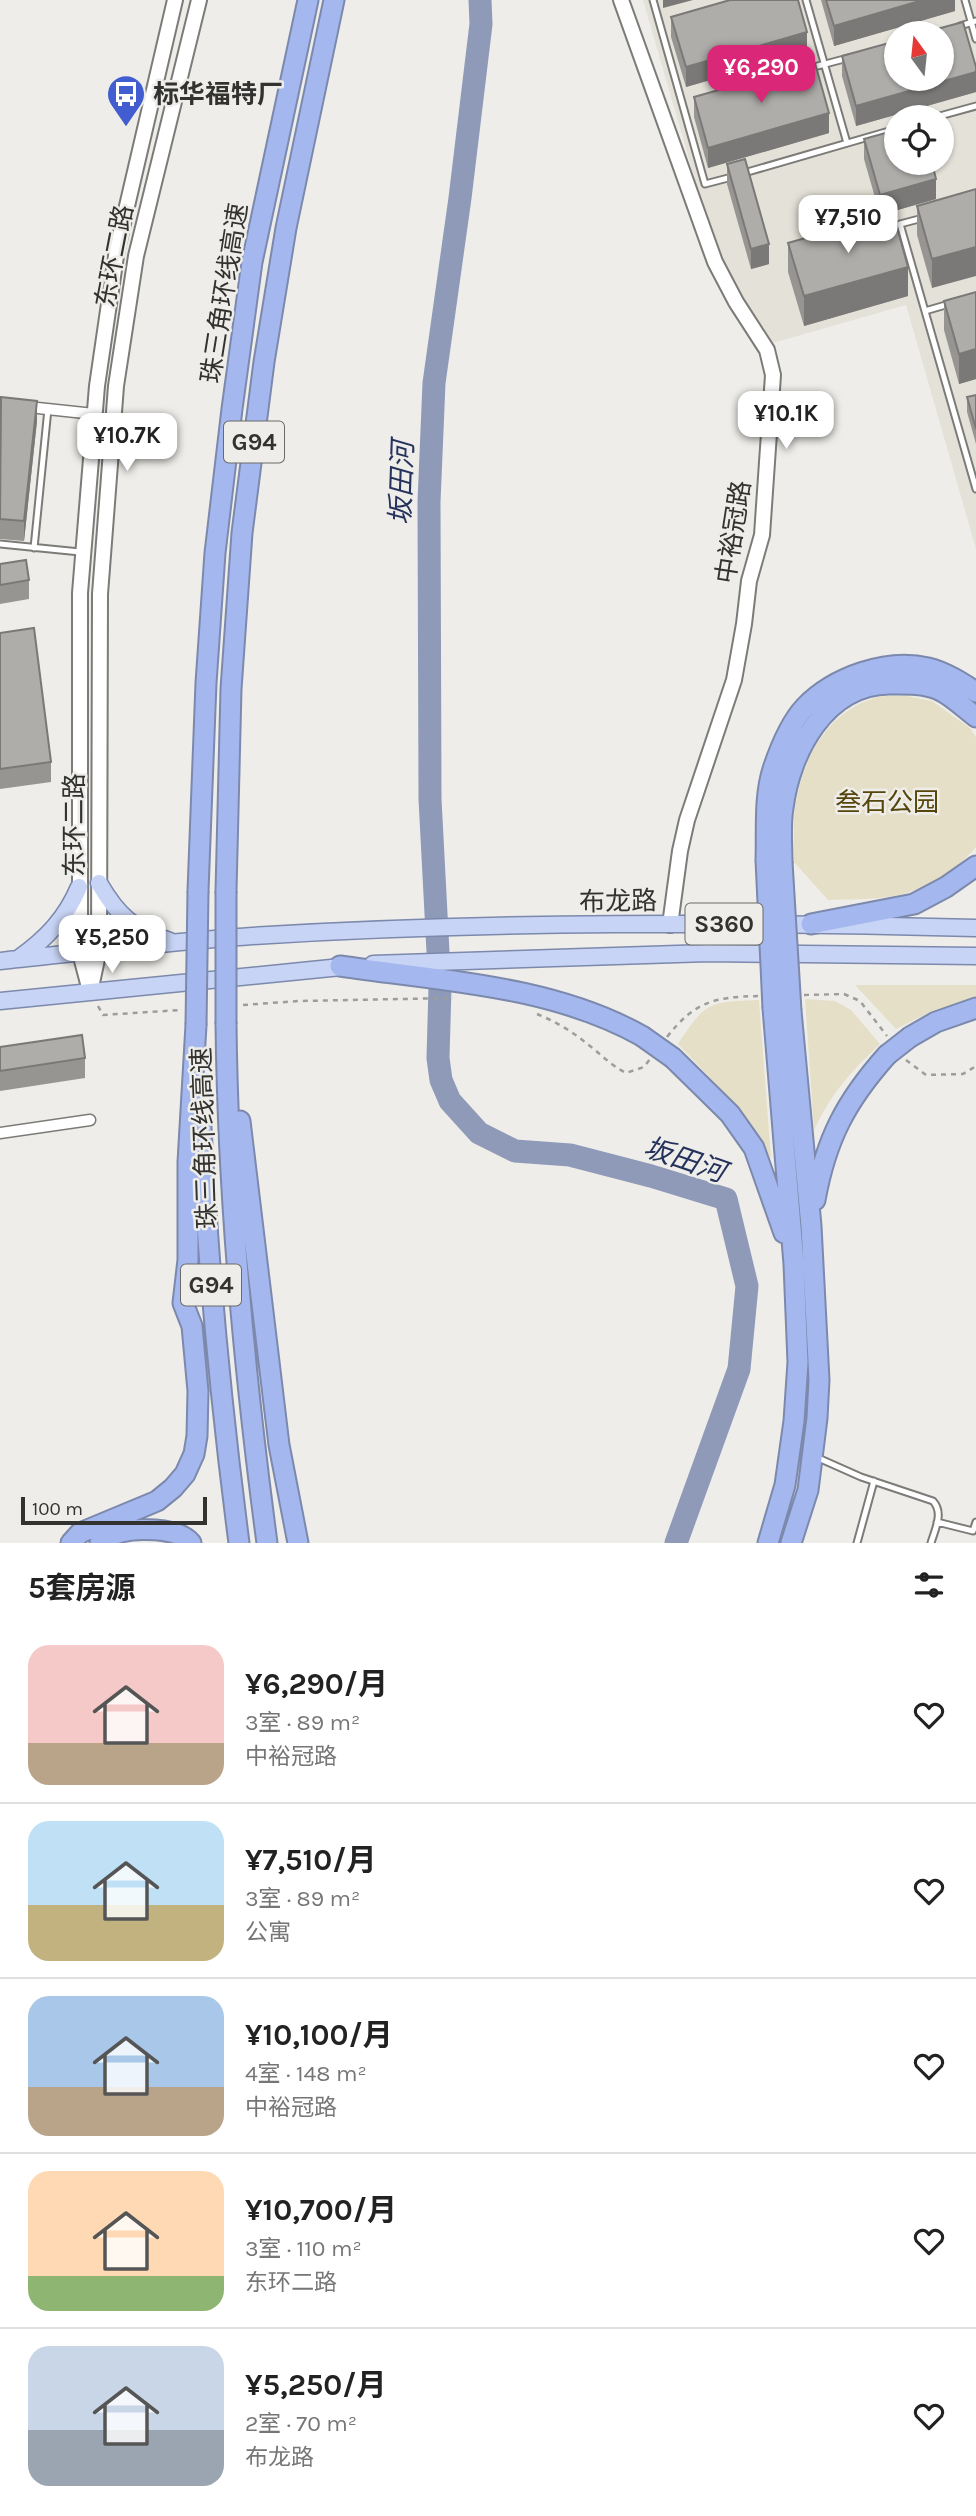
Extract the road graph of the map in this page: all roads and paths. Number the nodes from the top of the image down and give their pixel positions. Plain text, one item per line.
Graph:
1 (175, 0) edge
2 (199, 0) edge
3 (309, 0) edge
4 (334, 0) edge
5 (621, 0) edge
6 (653, 0) edge
7 (806, 0) edge
8 (965, 0) edge
9 (673, 22) edge
10 (974, 22) edge
11 (660, 25) junction
12 (958, 26) edge
13 (976, 39) edge
14 (860, 54) edge
15 (825, 64) junction
16 (799, 71) edge
17 (695, 101) edge
18 (682, 104) junction
19 (976, 106) edge
20 (954, 112) edge
21 (884, 132) edge
22 (847, 143) junction
23 (926, 217) edge
24 (951, 303) edge
25 (925, 311) junction
26 (0, 404) edge
27 (48, 409) junction
28 (94, 414) junction
29 (976, 489) edge
30 (0, 544) edge
31 (34, 548) junction
32 (84, 553) junction
33 (976, 692) edge
34 (976, 717) edge
35 (774, 860) junction
36 (976, 866) edge
37 (99, 883) junction
38 (79, 887) junction
39 (811, 923) junction
40 (670, 925) junction
41 (976, 928) edge
42 (175, 943) junction
43 (99, 950) junction
44 (80, 953) junction
45 (976, 956) edge
46 (18, 959) junction
47 (0, 961) edge
48 (340, 966) junction
49 (90, 992) junction
50 (458, 998) dead end
51 (0, 1001) edge
52 (781, 1003) junction
53 (976, 1008) edge
54 (182, 1010) dead end
55 (528, 1011) dead end
56 (230, 1015) junction
57 (196, 1025) junction
58 (894, 1051) junction
59 (666, 1052) junction
60 (652, 1057) dead end
61 (976, 1066) edge
62 (227, 1072) junction
63 (90, 1120) dead end
64 (0, 1133) edge
65 (811, 1226) junction
66 (794, 1264) junction
67 (813, 1456) junction
68 (874, 1481) junction
69 (937, 1522) junction
70 (976, 1522) edge
71 (71, 1543) edge
72 (100, 1543) edge
73 (191, 1543) edge
74 (239, 1543) edge
75 (267, 1543) edge
76 (298, 1543) edge
77 (768, 1543) edge
78 (791, 1543) edge
79 (857, 1543) edge
80 (931, 1543) edge

1 - 28 main road, 东环二路
2 - 37 main road, 东环二路
3 - 57 highway, 珠三角环线高速 / G94, bridge
4 - 56 highway, 珠三角环线高速 / G94, bridge
5 - 40 main road, 中裕冠路
6 - 11 lane
7 - 15 lane
8 - 10 lane
9 - 11 lane
10 - 12 lane
10 - 13 lane
11 - 18 lane
14 - 15 lane
15 - 16 lane
15 - 22 lane
17 - 18 lane
18 - 22 lane
19 - 20 lane
21 - 22 lane
23 - 25 lane
24 - 25 lane
25 - 29 lane
26 - 27 street
27 - 28 street
27 - 31 lane
28 - 32 main road, 东环二路
30 - 31 lane
31 - 32 lane
32 - 38 main road, 东环二路
33 - 35 highway
34 - 35 highway
35 - 52 highway, bridge
36 - 39 highway
37 - 42 main road
37 - 43 main road, 东环二路
38 - 44 main road, 东环二路
38 - 46 main road
39 - 40 main road, 布龙路 / S360
39 - 41 main road, 布龙路 / S360
40 - 42 main road, 布龙路 / S360
42 - 43 main road, S360
43 - 44 main road, S360
43 - 49 main road, 东环二路
44 - 46 main road, S360
44 - 49 main road, 东环二路
45 - 48 main road, 布龙路 / S360
46 - 47 main road, S360
48 - 49 main road, S360
48 - 59 highway, bridge
49 - 51 main road, S360
49 - 54 path
50 - 56 path
52 - 58 path
52 - 59 path
52 - 65 highway
52 - 66 highway
53 - 58 highway, bridge
55 - 60 path
56 - 62 highway, 珠三角环线高速 / G94
57 - 71 highway
57 - 74 highway, 珠三角环线高速 / G94
58 - 61 path
58 - 65 highway
59 - 66 highway
62 - 75 highway, 珠三角环线高速 / G94
62 - 76 highway
63 - 64 street
65 - 67 highway
66 - 77 highway
67 - 68 lane
67 - 78 highway
68 - 69 lane
68 - 79 lane
69 - 70 lane
69 - 80 lane
72 - 73 highway

